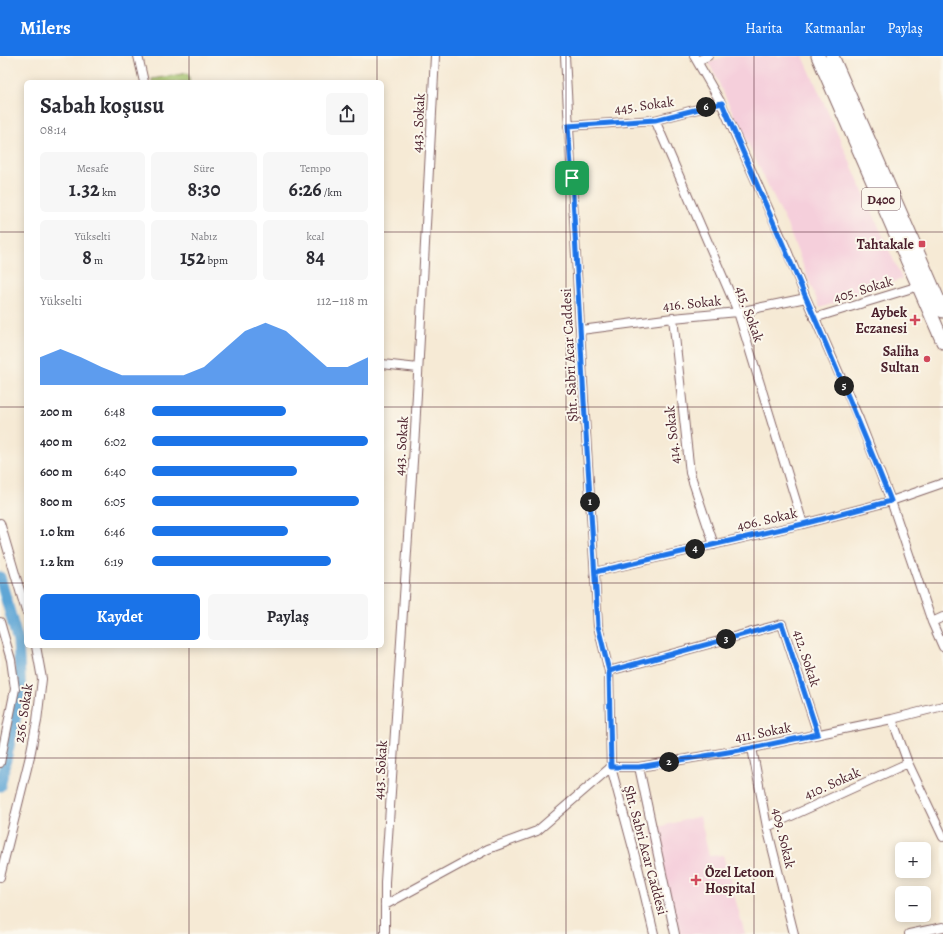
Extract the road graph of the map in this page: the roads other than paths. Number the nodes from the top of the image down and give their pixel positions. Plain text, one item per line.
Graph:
1 (138, 56) edge
2 (435, 56) edge
3 (565, 56) edge
4 (708, 56) edge
5 (818, 56) edge
6 (832, 56) edge
7 (696, 59) edge
8 (144, 80) edge
9 (722, 103) junction
10 (655, 120) junction
11 (568, 126) junction
12 (919, 286) junction
13 (806, 298) junction
14 (943, 311) edge
15 (738, 312) junction
16 (673, 318) junction
17 (814, 318) junction
18 (581, 330) junction
19 (943, 342) edge
20 (384, 364) edge
21 (418, 368) junction
22 (943, 483) edge
23 (891, 501) junction
24 (0, 523) edge
25 (803, 524) junction
26 (714, 545) junction
27 (595, 572) junction
28 (24, 604) edge
29 (943, 617) edge
30 (0, 622) edge
31 (932, 622) junction
32 (943, 647) edge
33 (36, 648) edge
34 (609, 671) junction
35 (943, 706) edge
36 (892, 719) junction
37 (818, 734) junction
38 (752, 748) junction
39 (0, 763) edge
40 (908, 763) junction
41 (611, 767) junction
42 (639, 767) junction
43 (767, 827) junction
44 (943, 837) edge
45 (0, 877) edge
46 (385, 905) junction
47 (943, 927) edge
48 (385, 934) edge
49 (654, 934) edge
50 (675, 934) edge
51 (794, 934) edge
52 (909, 934) edge

1 - 8 street
2 - 21 street, 443. Sokak
3 - 11 street, Şht. Sabri Acar Caddesi
4 - 7 street
5 - 12 main road, D400
6 - 14 main road, D400
7 - 9 street
9 - 10 street, 445. Sokak
9 - 13 street
10 - 11 street, 445. Sokak
10 - 15 street, 415. Sokak
11 - 18 street, Şht. Sabri Acar Caddesi
12 - 17 street, 405. Sokak
12 - 19 main road, D400
13 - 15 street, 416. Sokak
13 - 17 street
15 - 16 street, 416. Sokak
15 - 25 street, 415. Sokak
16 - 18 street, 416. Sokak
16 - 26 street, 414. Sokak
17 - 23 street
18 - 27 street, Şht. Sabri Acar Caddesi
20 - 21 street
21 - 46 street, 443. Sokak
22 - 23 street, 406. Sokak
23 - 25 street, 406. Sokak
23 - 31 street
24 - 28 street
25 - 26 street, 406. Sokak
26 - 27 street, 406. Sokak
27 - 34 street, Şht. Sabri Acar Caddesi
29 - 31 street
30 - 39 street
31 - 32 street
33 - 45 street, 256. Sokak
34 - 37 street, 412. Sokak
34 - 41 street, Şht. Sabri Acar Caddesi
35 - 36 street, 411. Sokak
36 - 37 street, 411. Sokak
36 - 40 street
37 - 38 street, 411. Sokak
38 - 42 street, 411. Sokak
38 - 43 street, 409. Sokak
40 - 43 street, 410. Sokak
40 - 44 street
41 - 42 street, 411. Sokak
41 - 46 street
41 - 49 street, Şht. Sabri Acar Caddesi
42 - 50 street
43 - 51 street, 409. Sokak
46 - 48 street, 443. Sokak
47 - 52 street

